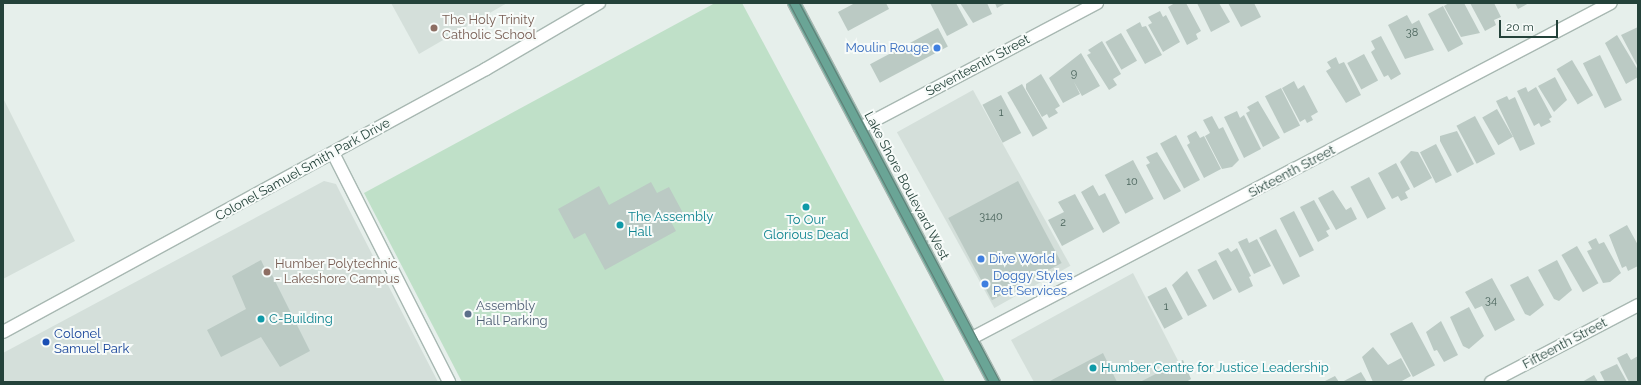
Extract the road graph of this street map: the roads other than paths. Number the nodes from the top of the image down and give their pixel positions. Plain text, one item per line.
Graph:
1 (599, 3) edge
2 (794, 3) edge
3 (1097, 3) edge
4 (1612, 3) edge
5 (860, 128) junction
6 (333, 153) junction
7 (1638, 305) edge
8 (3, 332) edge
9 (972, 338) junction
10 (449, 382) edge
11 (994, 382) edge
12 (1491, 382) edge

1 - 6 street, Colonel Samuel Smith Park Drive
2 - 5 main road, Lake Shore Boulevard West
3 - 5 street, Seventeenth Street
4 - 9 street, Sixteenth Street
5 - 9 main road, Lake Shore Boulevard West
6 - 8 street, Colonel Samuel Smith Park Drive
6 - 10 street
7 - 12 street, Fifteenth Street
9 - 11 main road, Lake Shore Boulevard West

